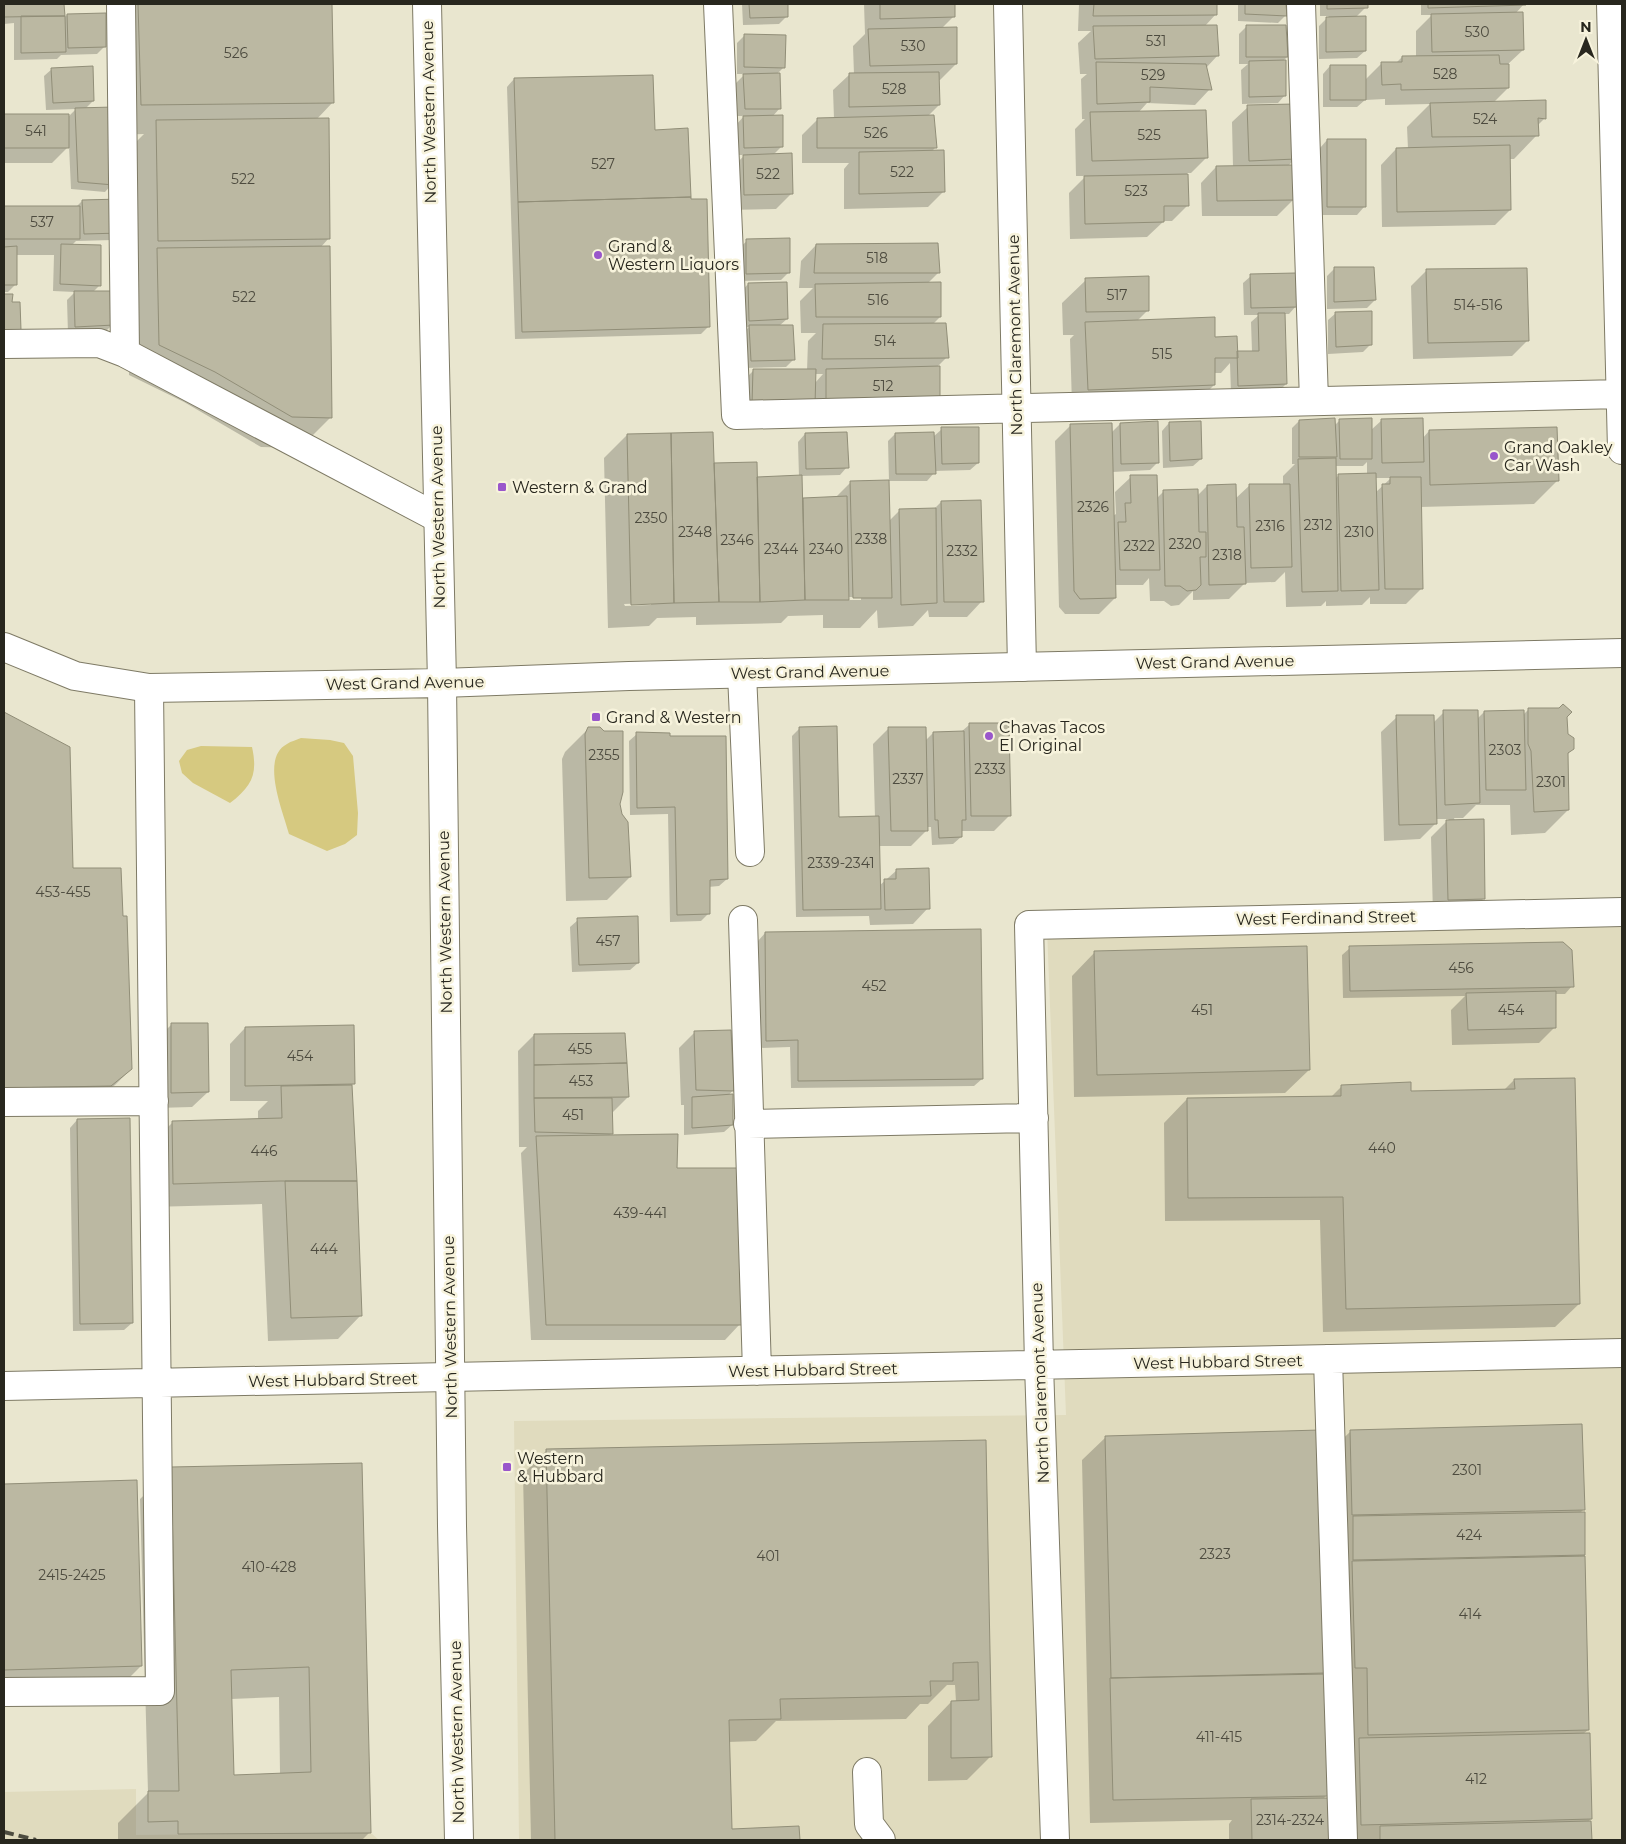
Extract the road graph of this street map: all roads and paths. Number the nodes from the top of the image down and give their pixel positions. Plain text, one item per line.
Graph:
1 (121, 4) edge
2 (427, 4) edge
3 (718, 4) edge
4 (1008, 4) edge
5 (1301, 4) edge
6 (1611, 4) edge
7 (1619, 172) edge
8 (4, 344) edge
9 (125, 352) junction
10 (1622, 394) edge
11 (1314, 401) junction
12 (1017, 408) junction
13 (1622, 450) edge
14 (438, 518) junction
15 (4, 647) edge
16 (1622, 652) edge
17 (1022, 667) junction
18 (742, 674) junction
19 (442, 683) junction
20 (149, 688) junction
21 (750, 852) dead end
22 (1622, 912) edge
23 (743, 920) dead end
24 (1029, 925) joint
25 (154, 1101) junction
26 (4, 1102) edge
27 (1034, 1118) junction
28 (748, 1124) junction
29 (1622, 1354) edge
30 (1328, 1360) junction
31 (1039, 1365) junction
32 (757, 1371) junction
33 (450, 1378) junction
34 (157, 1384) junction
35 (4, 1386) edge
36 (4, 1692) edge
37 (867, 1772) dead end
38 (459, 1840) edge
39 (881, 1840) edge
40 (1055, 1840) edge
41 (1342, 1840) edge

1 - 9 street
2 - 14 street, North Western Avenue
3 - 12 street
4 - 12 street, North Claremont Avenue
5 - 11 street
6 - 7 street
7 - 10 street
8 - 9 street
9 - 14 street
10 - 11 street
10 - 13 street
11 - 12 street
12 - 17 street, North Claremont Avenue
14 - 19 street, North Western Avenue
15 - 20 street, West Grand Avenue
16 - 17 street, West Grand Avenue
17 - 18 street, West Grand Avenue
18 - 19 street, West Grand Avenue
18 - 21 street
19 - 20 street, West Grand Avenue
19 - 33 street, North Western Avenue
20 - 25 street
22 - 24 street, West Ferdinand Street
23 - 28 street
24 - 27 street, North Claremont Avenue
25 - 26 street
25 - 34 street
27 - 28 street
27 - 31 street, North Claremont Avenue
28 - 32 street
29 - 30 street, West Hubbard Street
30 - 31 street, West Hubbard Street
30 - 41 street
31 - 32 street, West Hubbard Street
31 - 40 street, North Claremont Avenue
32 - 33 street, West Hubbard Street
33 - 34 street, West Hubbard Street
33 - 38 street, North Western Avenue
34 - 35 street, West Hubbard Street
34 - 36 street
37 - 39 street

